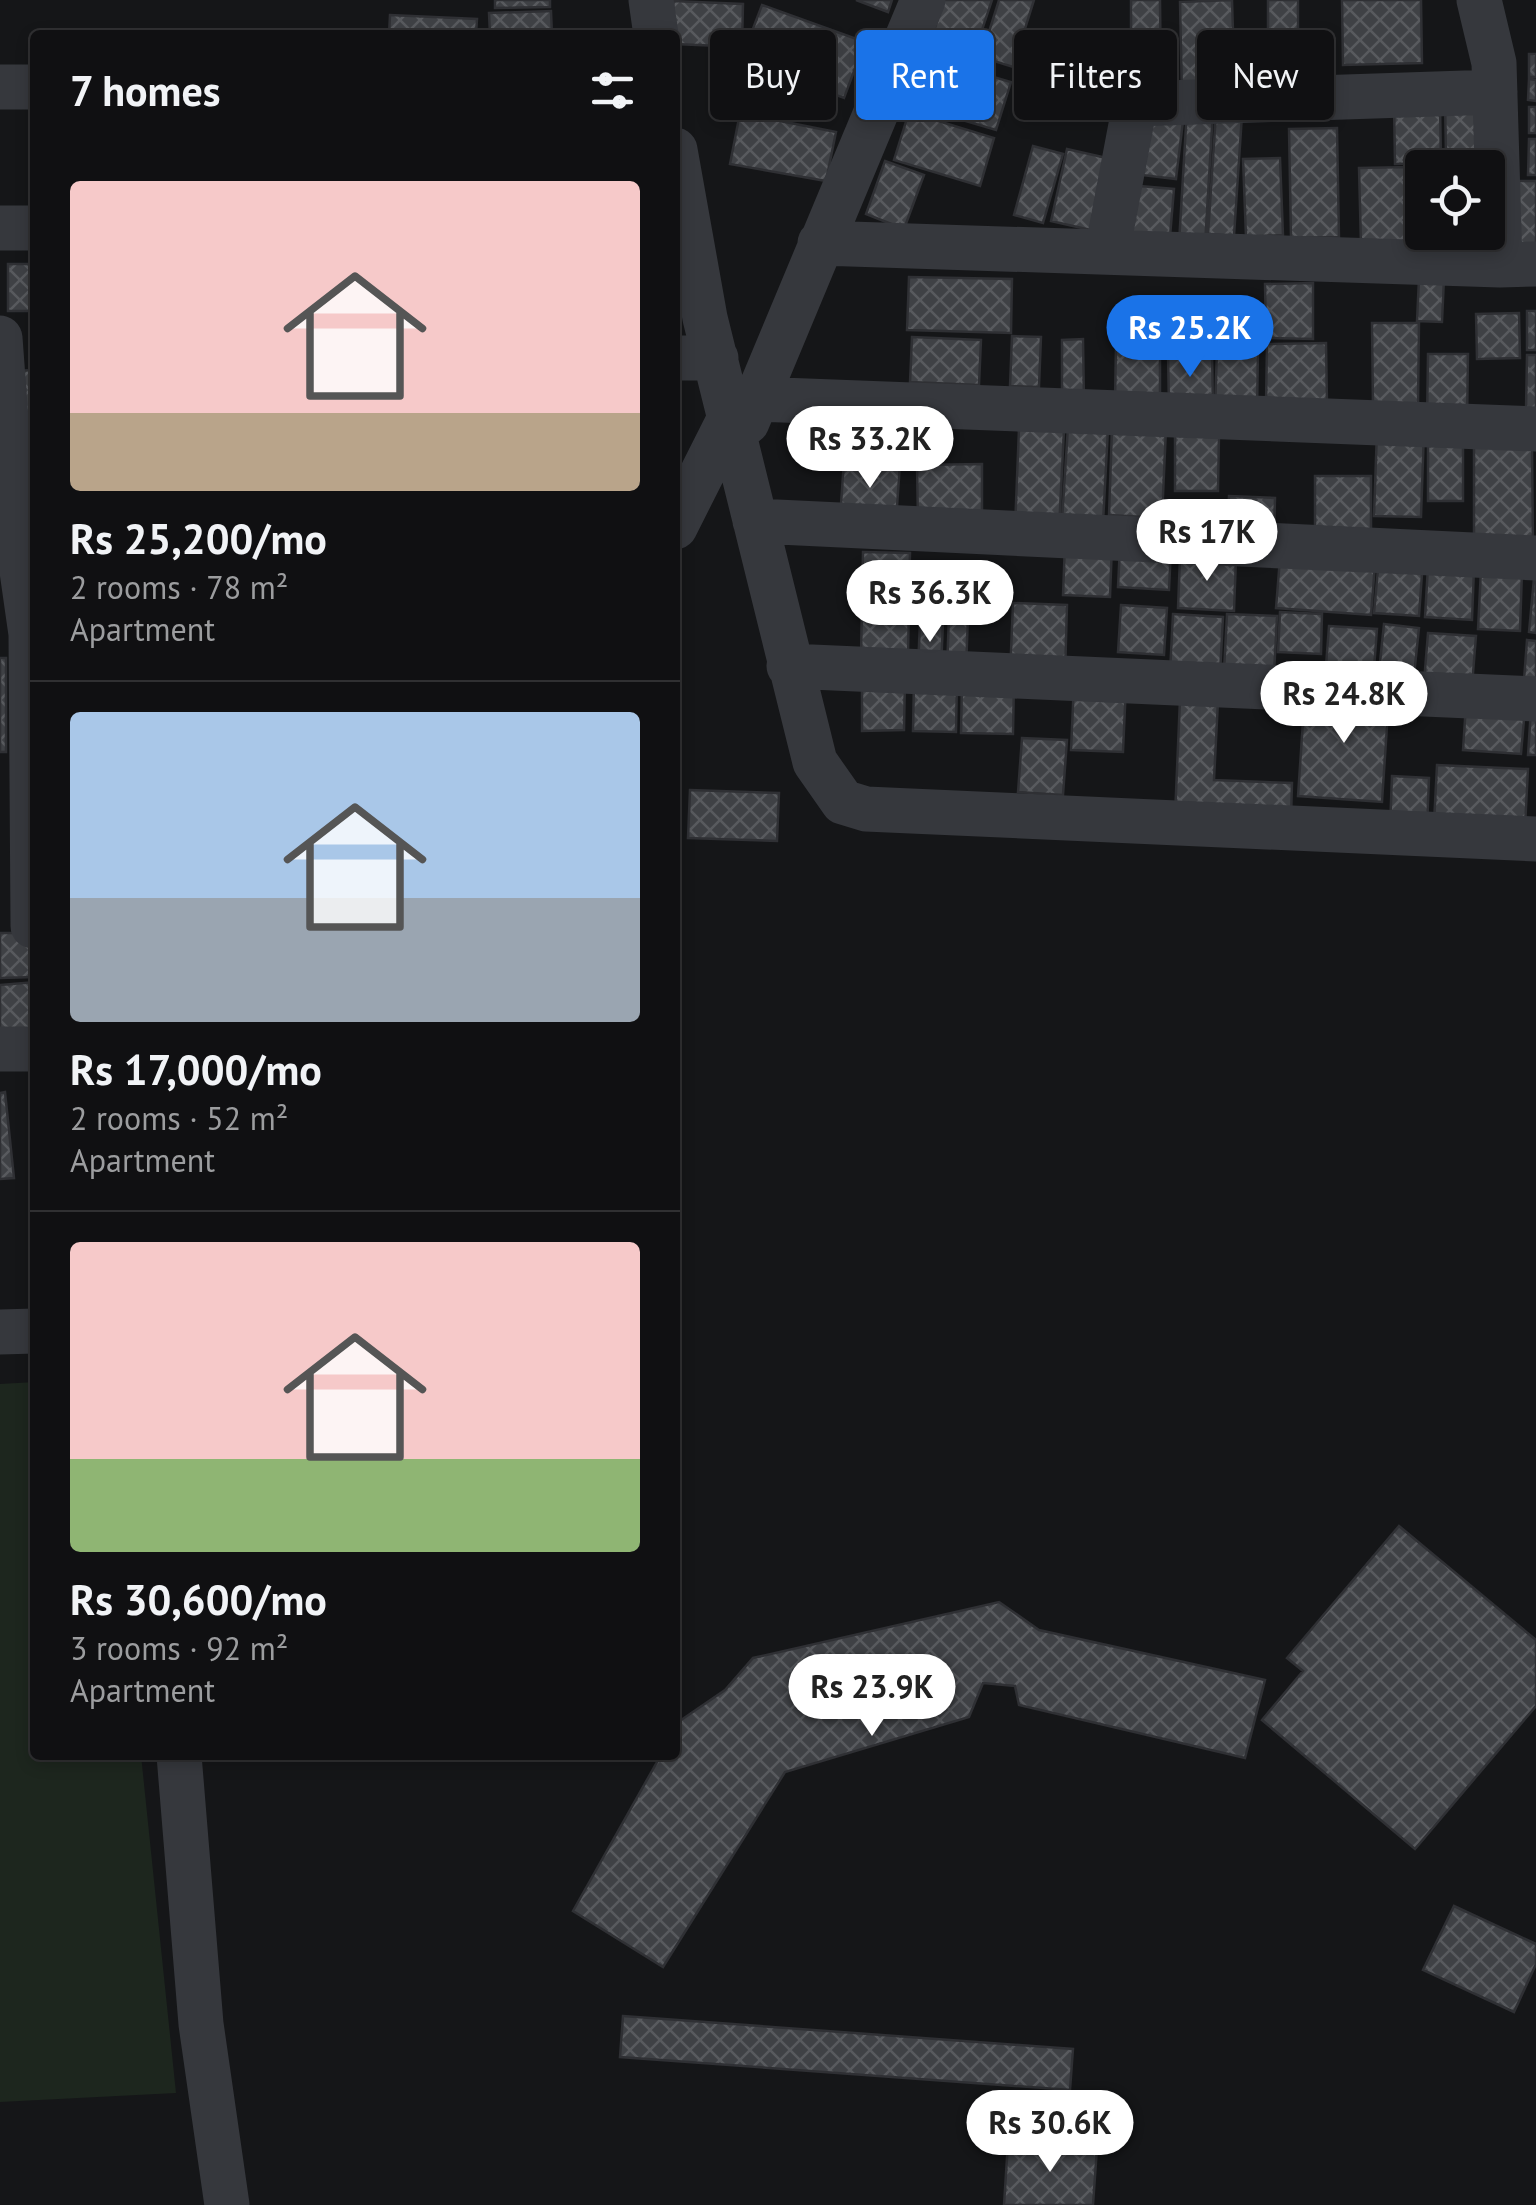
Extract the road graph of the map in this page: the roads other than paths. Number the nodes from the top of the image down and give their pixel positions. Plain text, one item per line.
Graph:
1 (650, 0) edge
2 (923, 0) edge
3 (1479, 0) edge
4 (655, 30) edge
5 (30, 87) edge
6 (0, 88) edge
7 (1495, 92) junction
8 (0, 228) edge
9 (30, 228) edge
10 (681, 228) edge
11 (820, 243) junction
12 (1107, 252) junction
13 (1518, 264) edge
14 (9, 355) edge
15 (696, 358) edge
16 (741, 422) junction
17 (1536, 429) edge
18 (16, 501) edge
19 (680, 508) edge
20 (755, 521) junction
21 (1536, 558) edge
22 (22, 634) edge
23 (789, 666) junction
24 (1536, 699) edge
25 (22, 771) edge
26 (1536, 839) edge
27 (23, 926) edge
28 (0, 1049) edge
29 (30, 1050) edge
30 (30, 1331) edge
31 (0, 1332) edge
32 (180, 1760) edge
33 (228, 2205) edge

1 - 4 street
2 - 11 street
3 - 7 street
5 - 6 street
7 - 12 street
7 - 13 street
8 - 9 street
10 - 15 street
11 - 12 street
11 - 16 street
12 - 13 street
14 - 18 street
15 - 16 street
16 - 17 street
16 - 19 street
16 - 20 street
18 - 22 street
20 - 21 street
20 - 23 street
22 - 25 street
23 - 24 street
23 - 26 street
25 - 27 street
28 - 29 street
30 - 31 street
32 - 33 street

